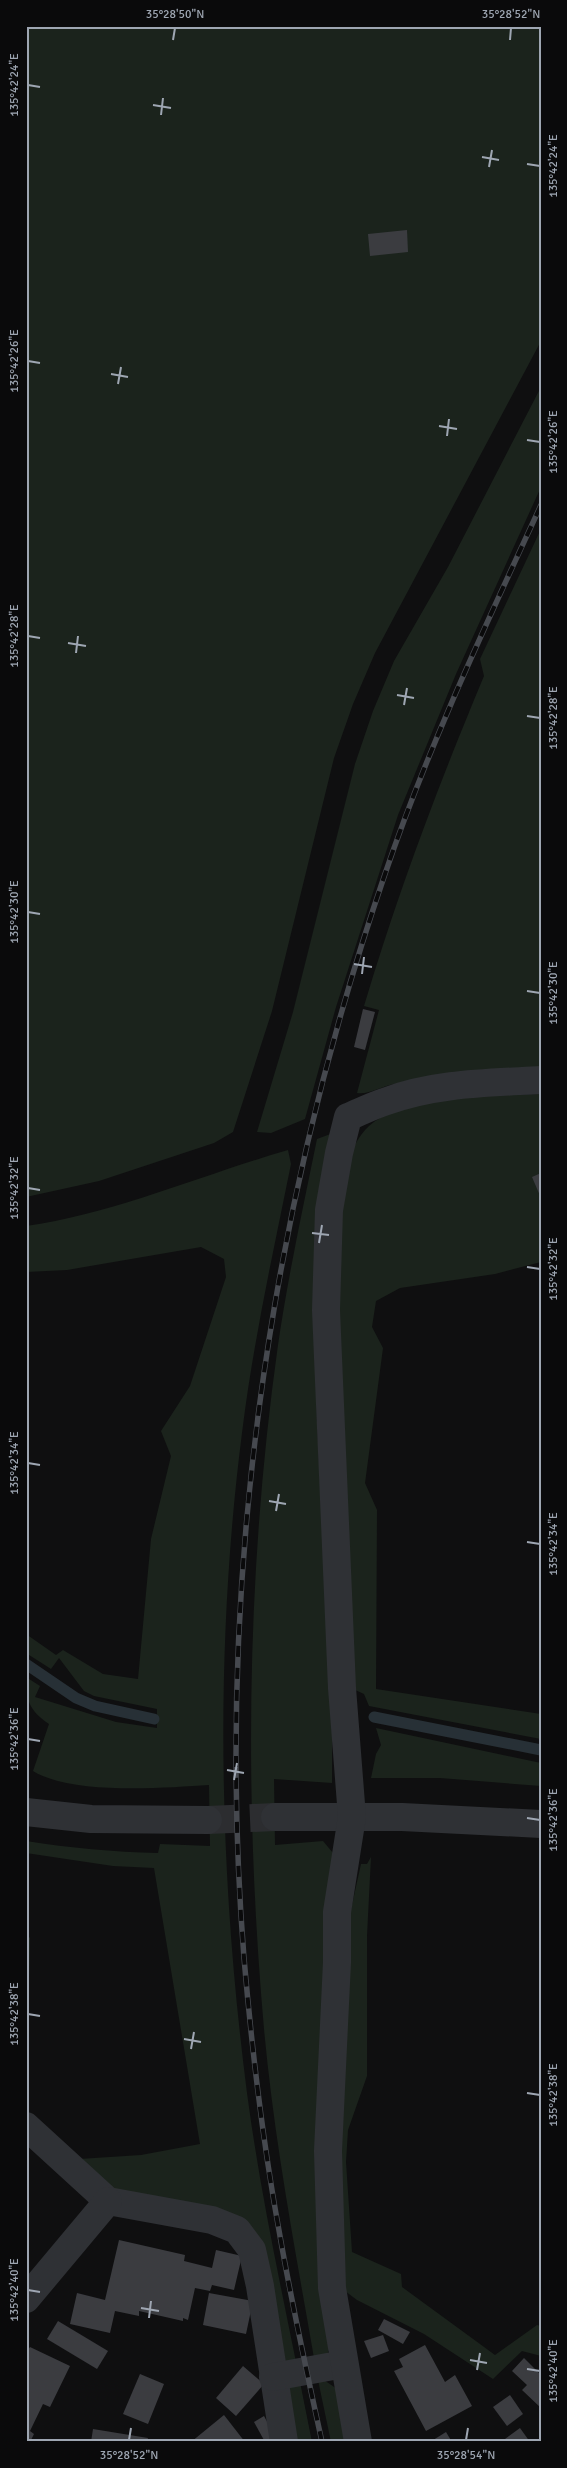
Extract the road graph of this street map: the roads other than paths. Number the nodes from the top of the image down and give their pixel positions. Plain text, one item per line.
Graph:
1 (541, 1080) edge
2 (26, 1812) edge
3 (275, 1817) tunnel mouth
4 (352, 1817) junction
5 (208, 1820) tunnel mouth
6 (541, 1824) edge
7 (26, 2126) edge
8 (108, 2201) junction
9 (26, 2299) edge
10 (344, 2364) junction
11 (273, 2377) junction
12 (284, 2442) edge
13 (358, 2442) edge

1 - 4 street
2 - 5 street
3 - 4 street
4 - 6 street
4 - 10 street
7 - 8 street
8 - 9 street
8 - 11 street
10 - 11 street
10 - 13 street
11 - 12 street

